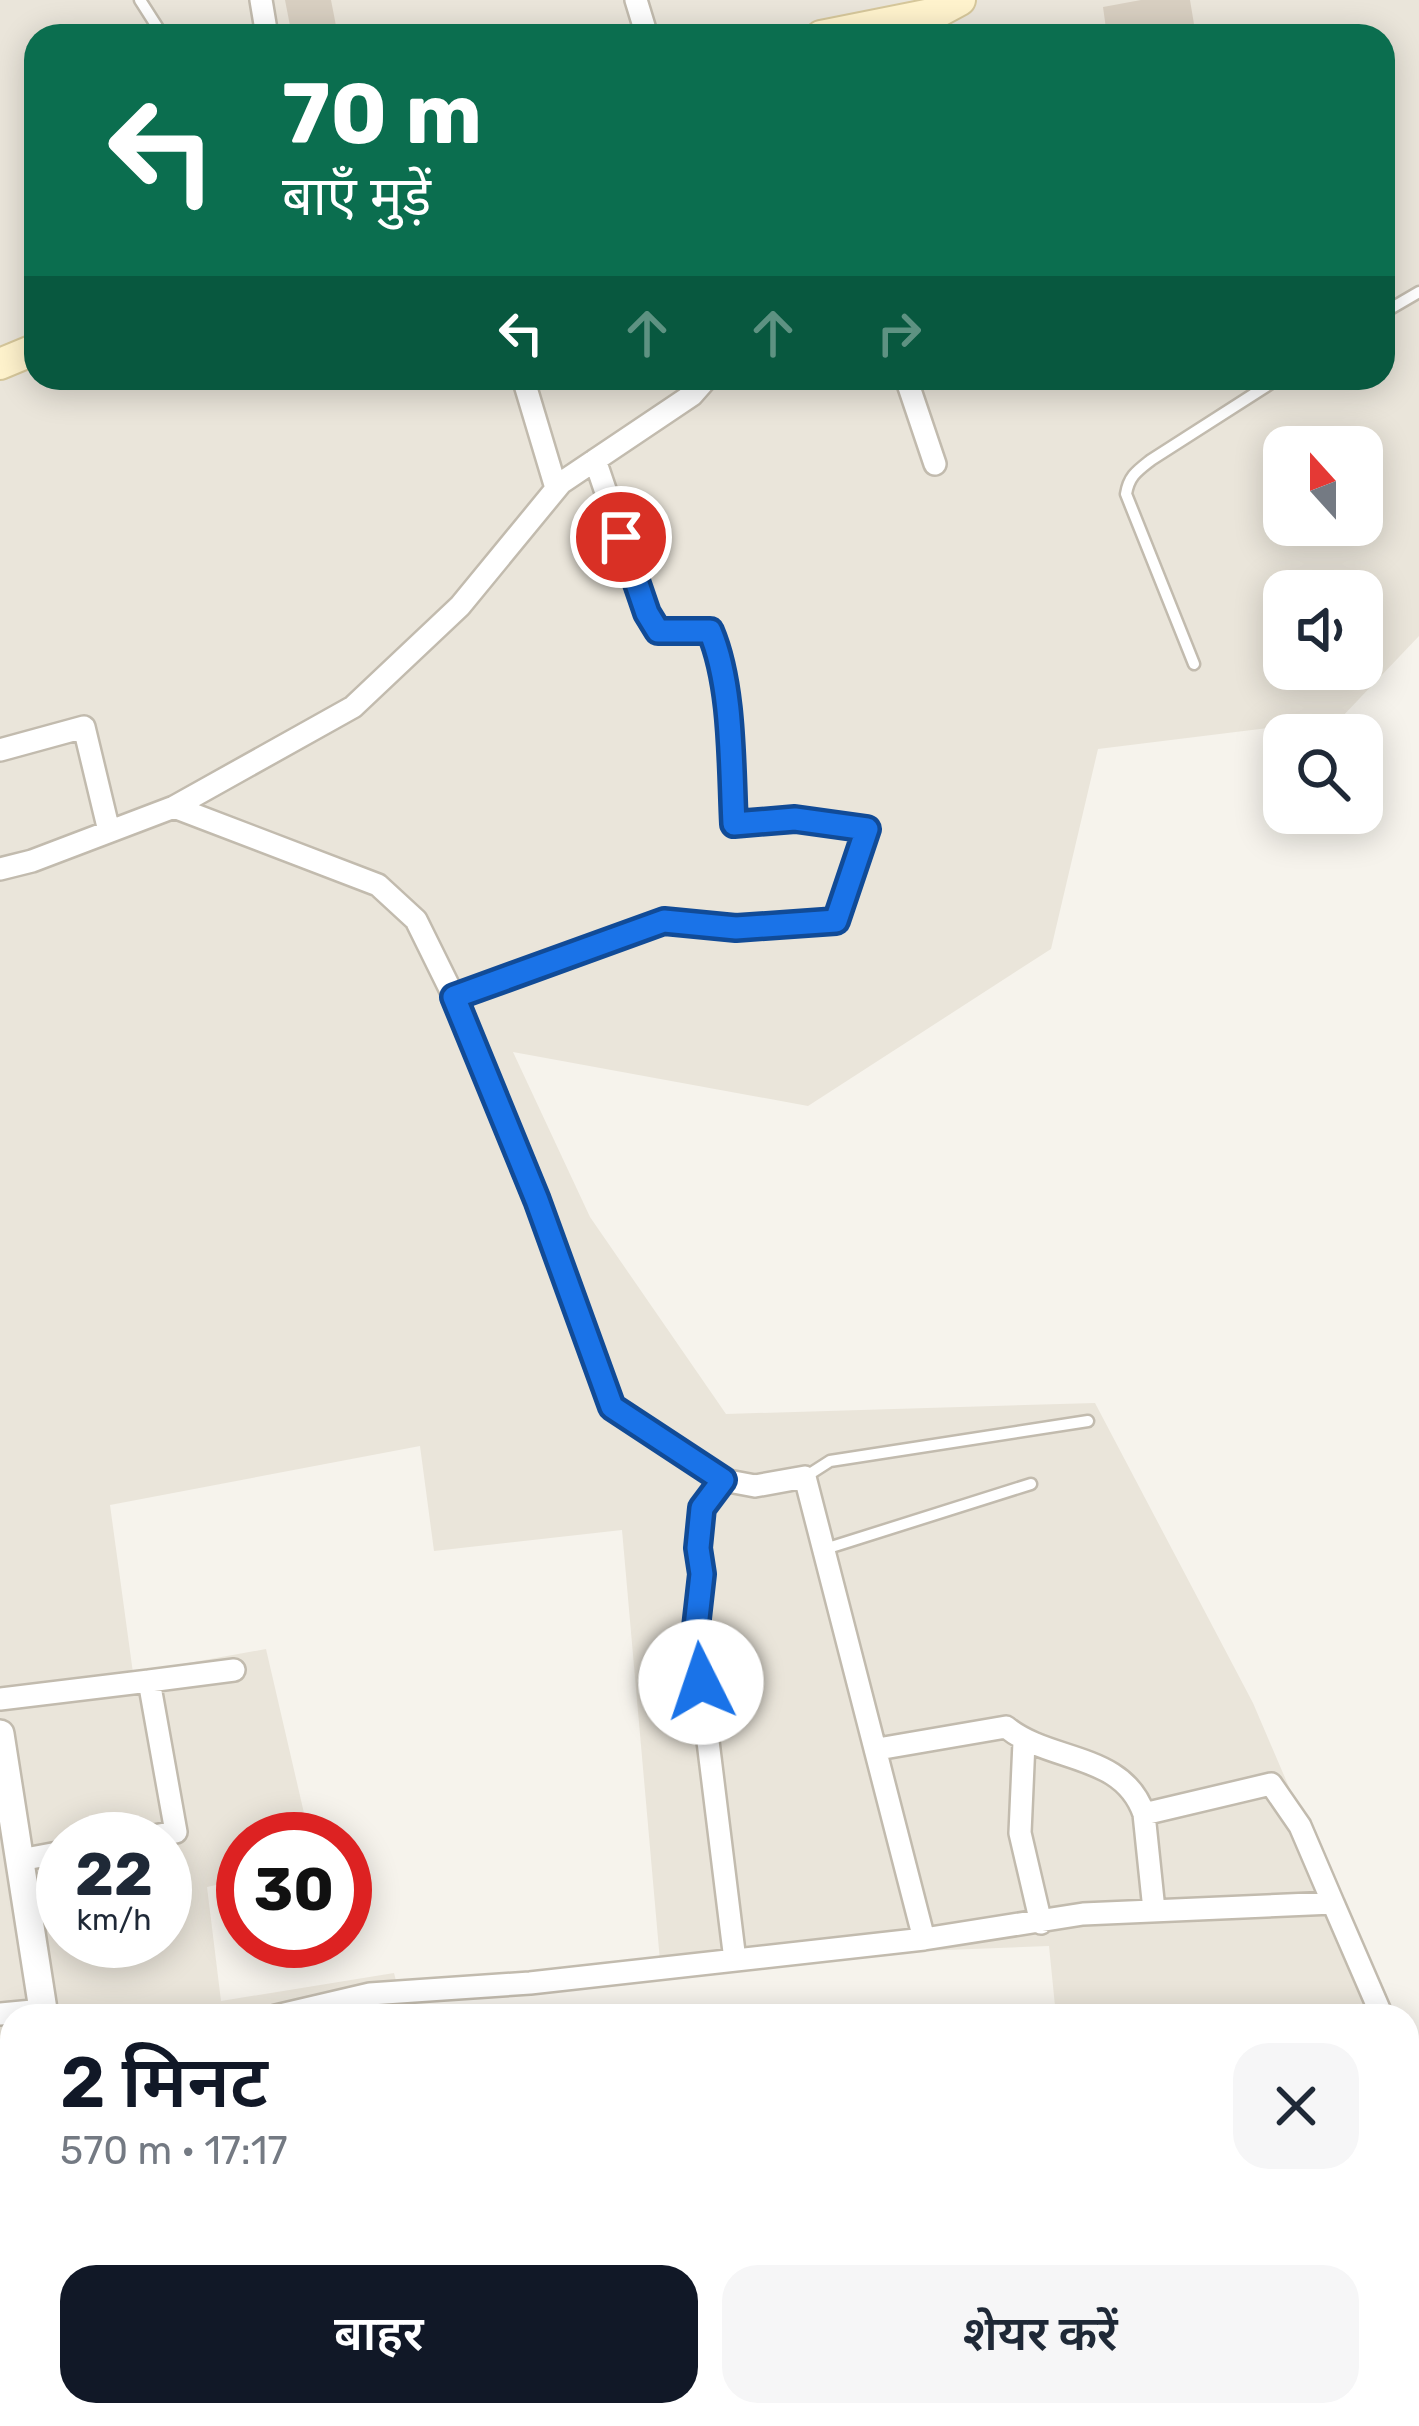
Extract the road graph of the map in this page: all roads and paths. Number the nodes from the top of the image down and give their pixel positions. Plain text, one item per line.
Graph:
1 (945, 16) edge
2 (895, 24) edge
3 (527, 390) edge
4 (696, 390) edge
5 (910, 390) edge
6 (1260, 390) edge
7 (595, 460) junction
8 (935, 464) dead end
9 (556, 488) junction
10 (1194, 664) dead end
11 (0, 750) edge
12 (173, 806) junction
13 (109, 831) junction
14 (0, 869) edge
15 (454, 997) junction
16 (1088, 1420) dead end
17 (806, 1477) junction
18 (723, 1480) junction
19 (1031, 1484) dead end
20 (825, 1549) junction
21 (234, 1670) dead end
22 (149, 1682) junction
23 (0, 1699) edge
24 (0, 1734) edge
25 (1024, 1742) junction
26 (878, 1749) junction
27 (172, 1812) edge
28 (1144, 1814) junction
29 (36, 1857) edge
30 (20, 1860) junction
31 (1333, 1903) junction
32 (1154, 1910) junction
33 (1041, 1923) junction
34 (924, 1939) junction
35 (735, 1960) junction
36 (43, 2004) edge
37 (346, 2004) edge
38 (1377, 2004) edge

1 - 2 main road
3 - 9 street
4 - 7 street
5 - 8 street
6 - 10 lane
7 - 9 street
7 - 15 street
9 - 12 street
11 - 13 street
12 - 13 street
12 - 15 street
13 - 14 street
15 - 18 street
16 - 17 lane
17 - 18 street
17 - 20 street
18 - 35 street
19 - 20 lane
20 - 26 street
21 - 22 street
22 - 23 street
22 - 27 street
24 - 30 street
25 - 26 street
25 - 28 street
25 - 33 street
26 - 34 street
28 - 31 street
28 - 32 street
29 - 30 street
30 - 36 street
31 - 32 street
31 - 38 street
32 - 33 street
33 - 34 street
34 - 35 street
35 - 37 street

